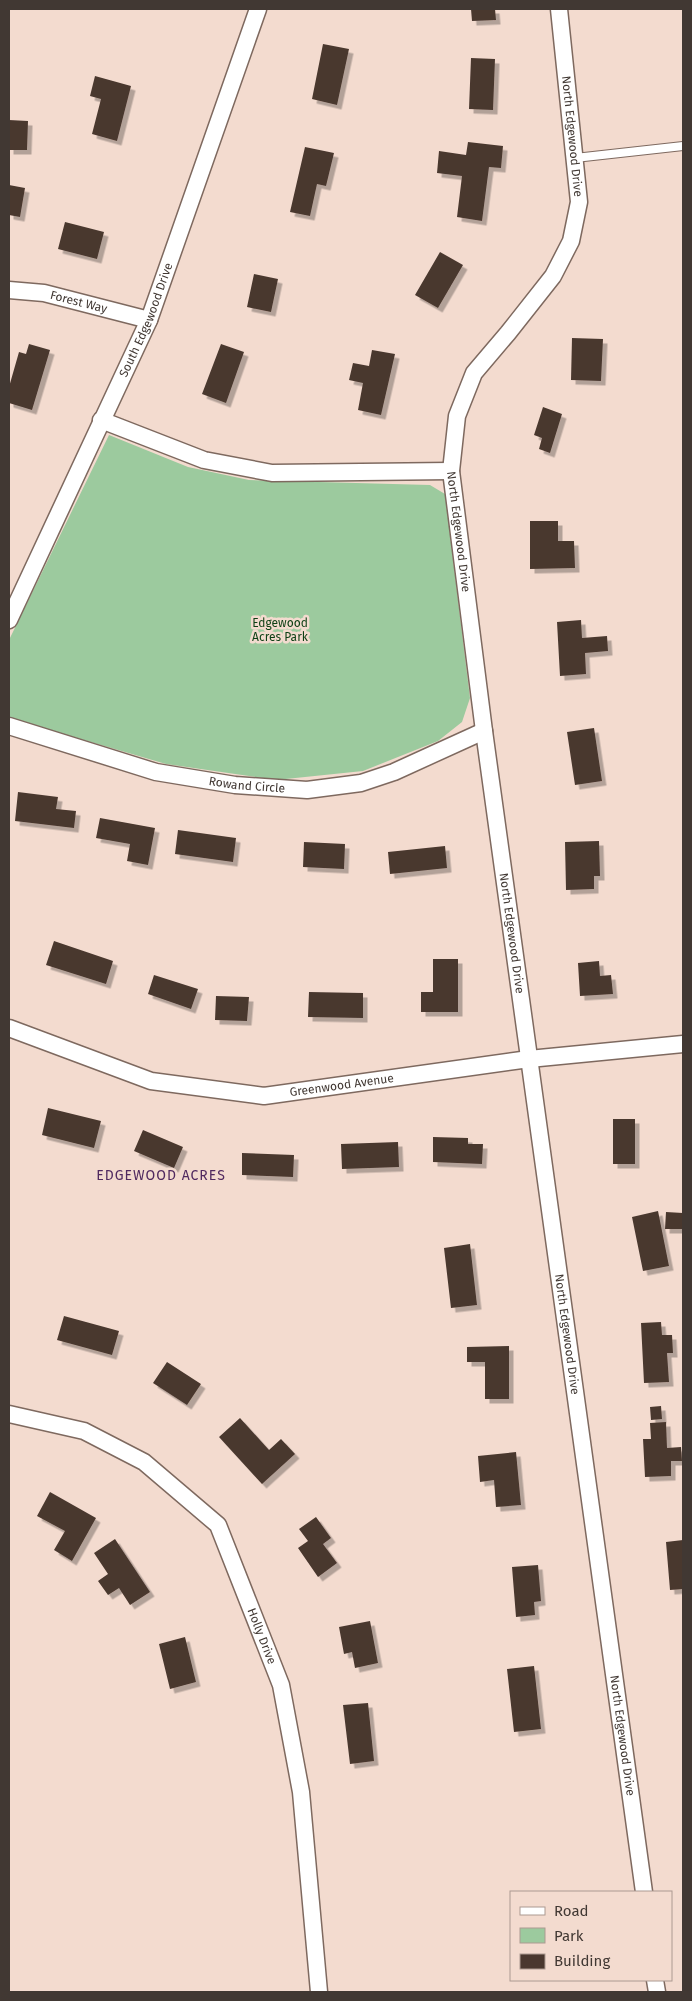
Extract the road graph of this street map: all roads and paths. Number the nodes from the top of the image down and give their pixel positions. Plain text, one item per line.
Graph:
1 (258, 9) edge
2 (559, 9) edge
3 (683, 146) edge
4 (575, 158) junction
5 (9, 290) edge
6 (149, 320) junction
7 (101, 420) junction
8 (451, 471) junction
9 (9, 620) edge
10 (9, 726) edge
11 (484, 731) junction
12 (9, 1028) edge
13 (683, 1044) edge
14 (529, 1059) junction
15 (9, 1414) edge
16 (644, 1891) edge
17 (319, 1992) edge

1 - 6 street, South Edgewood Drive
2 - 4 street, North Edgewood Drive
3 - 4 lane
4 - 8 street, North Edgewood Drive
5 - 6 street, Forest Way
6 - 7 street, South Edgewood Drive
7 - 8 street
7 - 9 street, South Edgewood Drive
8 - 11 street, North Edgewood Drive
10 - 11 street, Rowand Circle
11 - 14 street, North Edgewood Drive
12 - 14 street, Greenwood Avenue
13 - 14 street, Greenwood Avenue
14 - 16 street, North Edgewood Drive
15 - 17 street, Holly Drive

